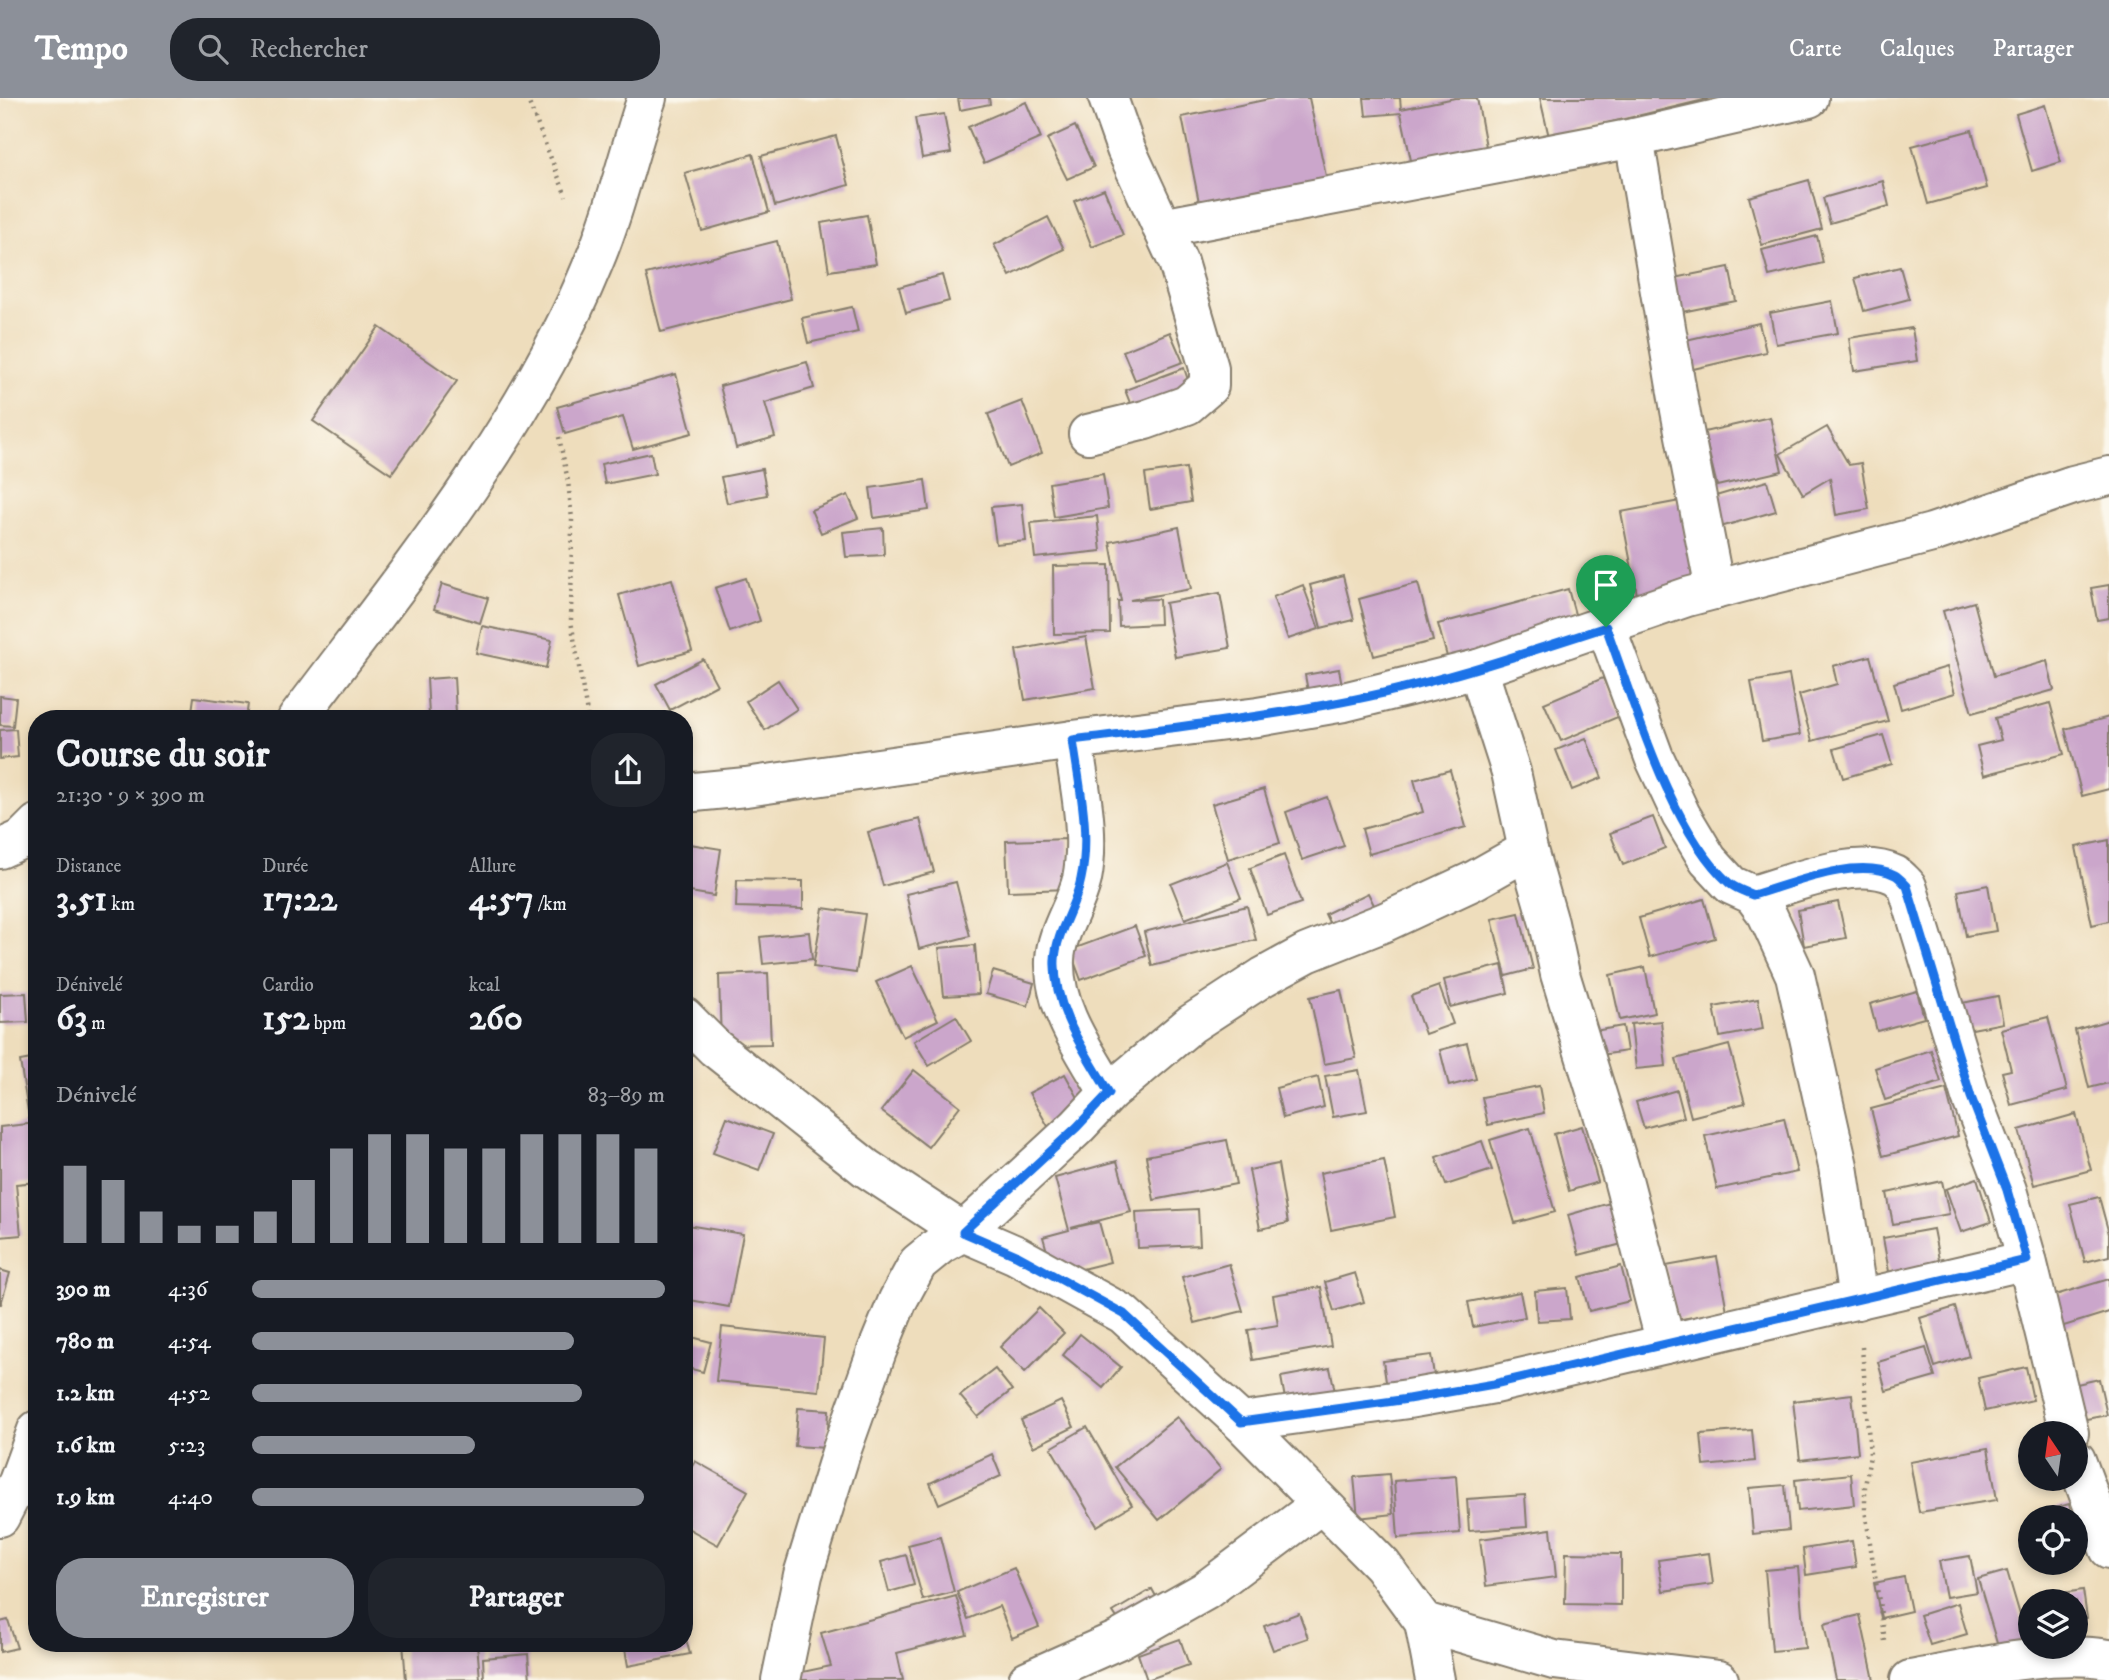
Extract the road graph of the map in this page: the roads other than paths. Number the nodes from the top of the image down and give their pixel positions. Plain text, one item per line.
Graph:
1 (648, 98) edge
2 (1108, 98) edge
3 (1785, 101) edge
4 (1634, 138) junction
5 (1162, 228) junction
6 (1088, 434) dead end
7 (2109, 477) edge
8 (1715, 590) junction
9 (1606, 627) junction
10 (1478, 669) junction
11 (304, 710) edge
12 (1073, 740) junction
13 (693, 792) edge
14 (28, 833) edge
15 (0, 849) edge
16 (1528, 850) junction
17 (1753, 895) junction
18 (693, 1026) edge
19 (1109, 1093) junction
20 (963, 1232) junction
21 (2027, 1260) junction
22 (1858, 1300) junction
23 (1666, 1344) junction
24 (2066, 1421) edge
25 (1241, 1422) junction
26 (28, 1455) edge
27 (2087, 1491) edge
28 (1321, 1504) junction
29 (0, 1517) edge
30 (2109, 1549) edge
31 (1424, 1622) junction
32 (2109, 1658) edge
33 (1898, 1667) edge
34 (2039, 1669) edge
35 (781, 1680) edge
36 (1028, 1680) edge
37 (1435, 1680) edge
38 (1719, 1680) edge

1 - 11 street
2 - 5 street
3 - 4 street
4 - 5 street
4 - 8 street
5 - 6 street
7 - 8 street
8 - 9 street
9 - 10 street
9 - 17 street
10 - 12 street
10 - 16 street
12 - 13 street
12 - 19 street
14 - 15 street
16 - 19 street
16 - 23 street
17 - 21 street
17 - 22 street
18 - 20 street
19 - 20 street
20 - 25 street
20 - 35 street
21 - 22 street
21 - 24 street
22 - 23 street
23 - 25 street
25 - 28 street
26 - 29 street
27 - 30 street
28 - 31 street
28 - 36 street
31 - 37 street
31 - 38 street
32 - 34 street
33 - 34 street

